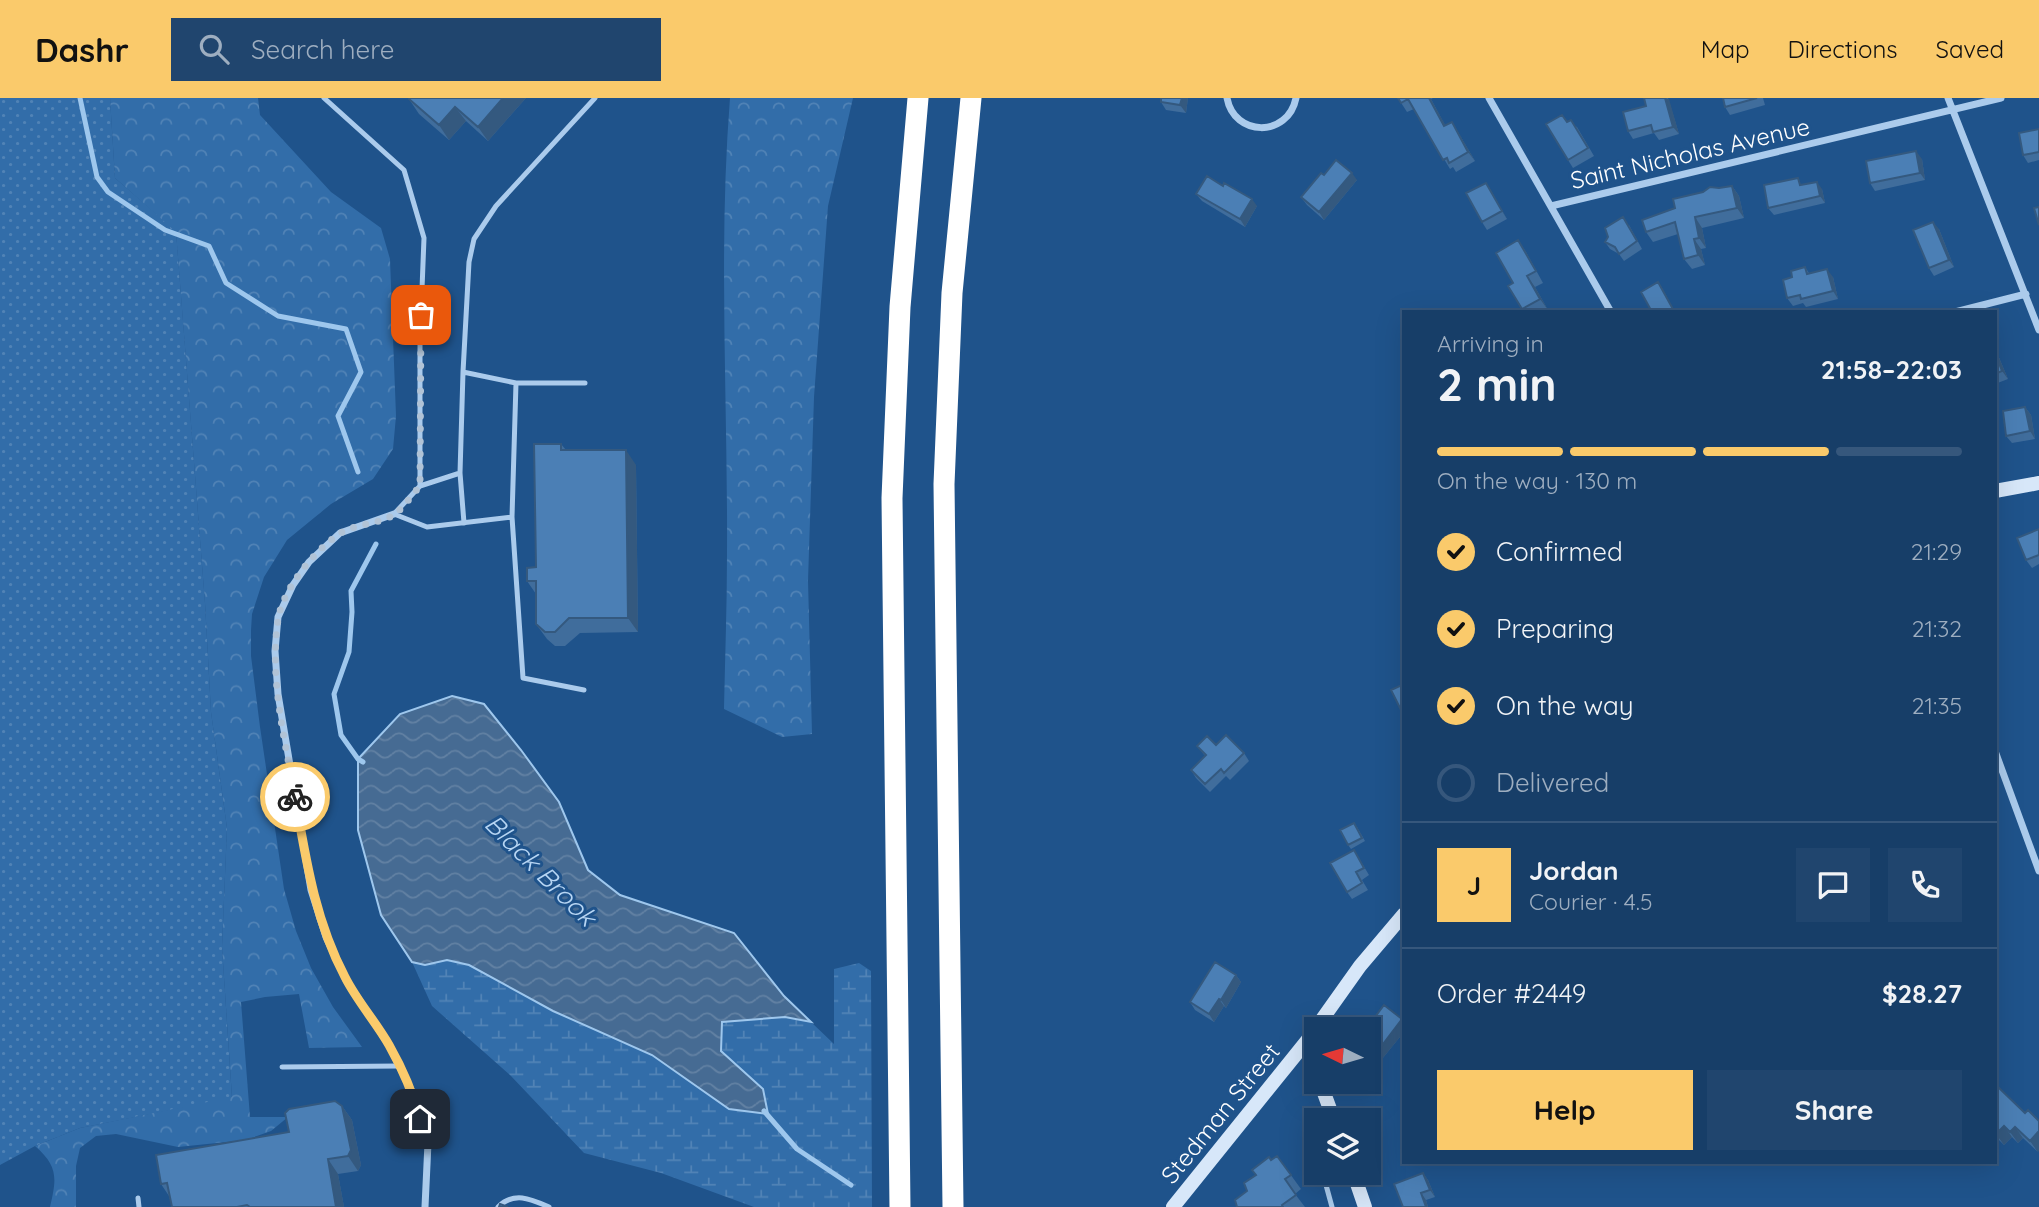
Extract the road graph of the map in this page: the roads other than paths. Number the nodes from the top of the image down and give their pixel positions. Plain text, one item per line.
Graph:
1 (324, 98) edge
2 (595, 98) edge
3 (918, 98) edge
4 (971, 98) edge
5 (1227, 98) edge
6 (1296, 98) edge
7 (1489, 98) edge
8 (1948, 98) edge
9 (2001, 98) edge
10 (1953, 109) junction
11 (1551, 206) junction
12 (2026, 294) junction
13 (1610, 310) edge
14 (1963, 310) edge
15 (2039, 330) edge
16 (463, 372) junction
17 (516, 383) junction
18 (585, 383) dead end
19 (460, 473) junction
20 (2039, 483) edge
21 (420, 486) junction
22 (1997, 491) edge
23 (394, 514) junction
24 (512, 517) junction
25 (464, 523) junction
26 (584, 690) dead end
27 (1997, 756) edge
28 (2039, 871) edge
29 (1402, 916) edge
30 (1324, 1017) edge
31 (1304, 1044) edge
32 (399, 1066) junction
33 (282, 1067) dead end
34 (1326, 1185) edge
35 (1357, 1185) edge
36 (138, 1198) dead end
37 (139, 1207) edge
38 (425, 1207) edge
39 (498, 1207) edge
40 (549, 1207) edge
41 (900, 1207) edge
42 (953, 1207) edge
43 (1173, 1207) edge
44 (1332, 1207) edge
45 (1365, 1207) edge

1 - 21 lane
2 - 16 lane
3 - 41 highway
4 - 42 highway
5 - 6 street
7 - 11 street
8 - 10 street
9 - 10 street, Saint Nicholas Avenue
10 - 11 street, Saint Nicholas Avenue
10 - 12 street
11 - 13 street
12 - 14 street
12 - 15 street
16 - 17 lane
16 - 19 lane
17 - 18 lane
17 - 24 lane
19 - 21 lane
19 - 25 lane
20 - 22 main road
21 - 23 lane
23 - 25 lane
23 - 32 street
24 - 25 lane
24 - 26 lane
27 - 28 street
29 - 30 main road, Stedman Street
31 - 43 main road, Stedman Street
32 - 33 lane
32 - 38 street
34 - 44 lane
35 - 45 main road
36 - 37 lane
39 - 40 lane

